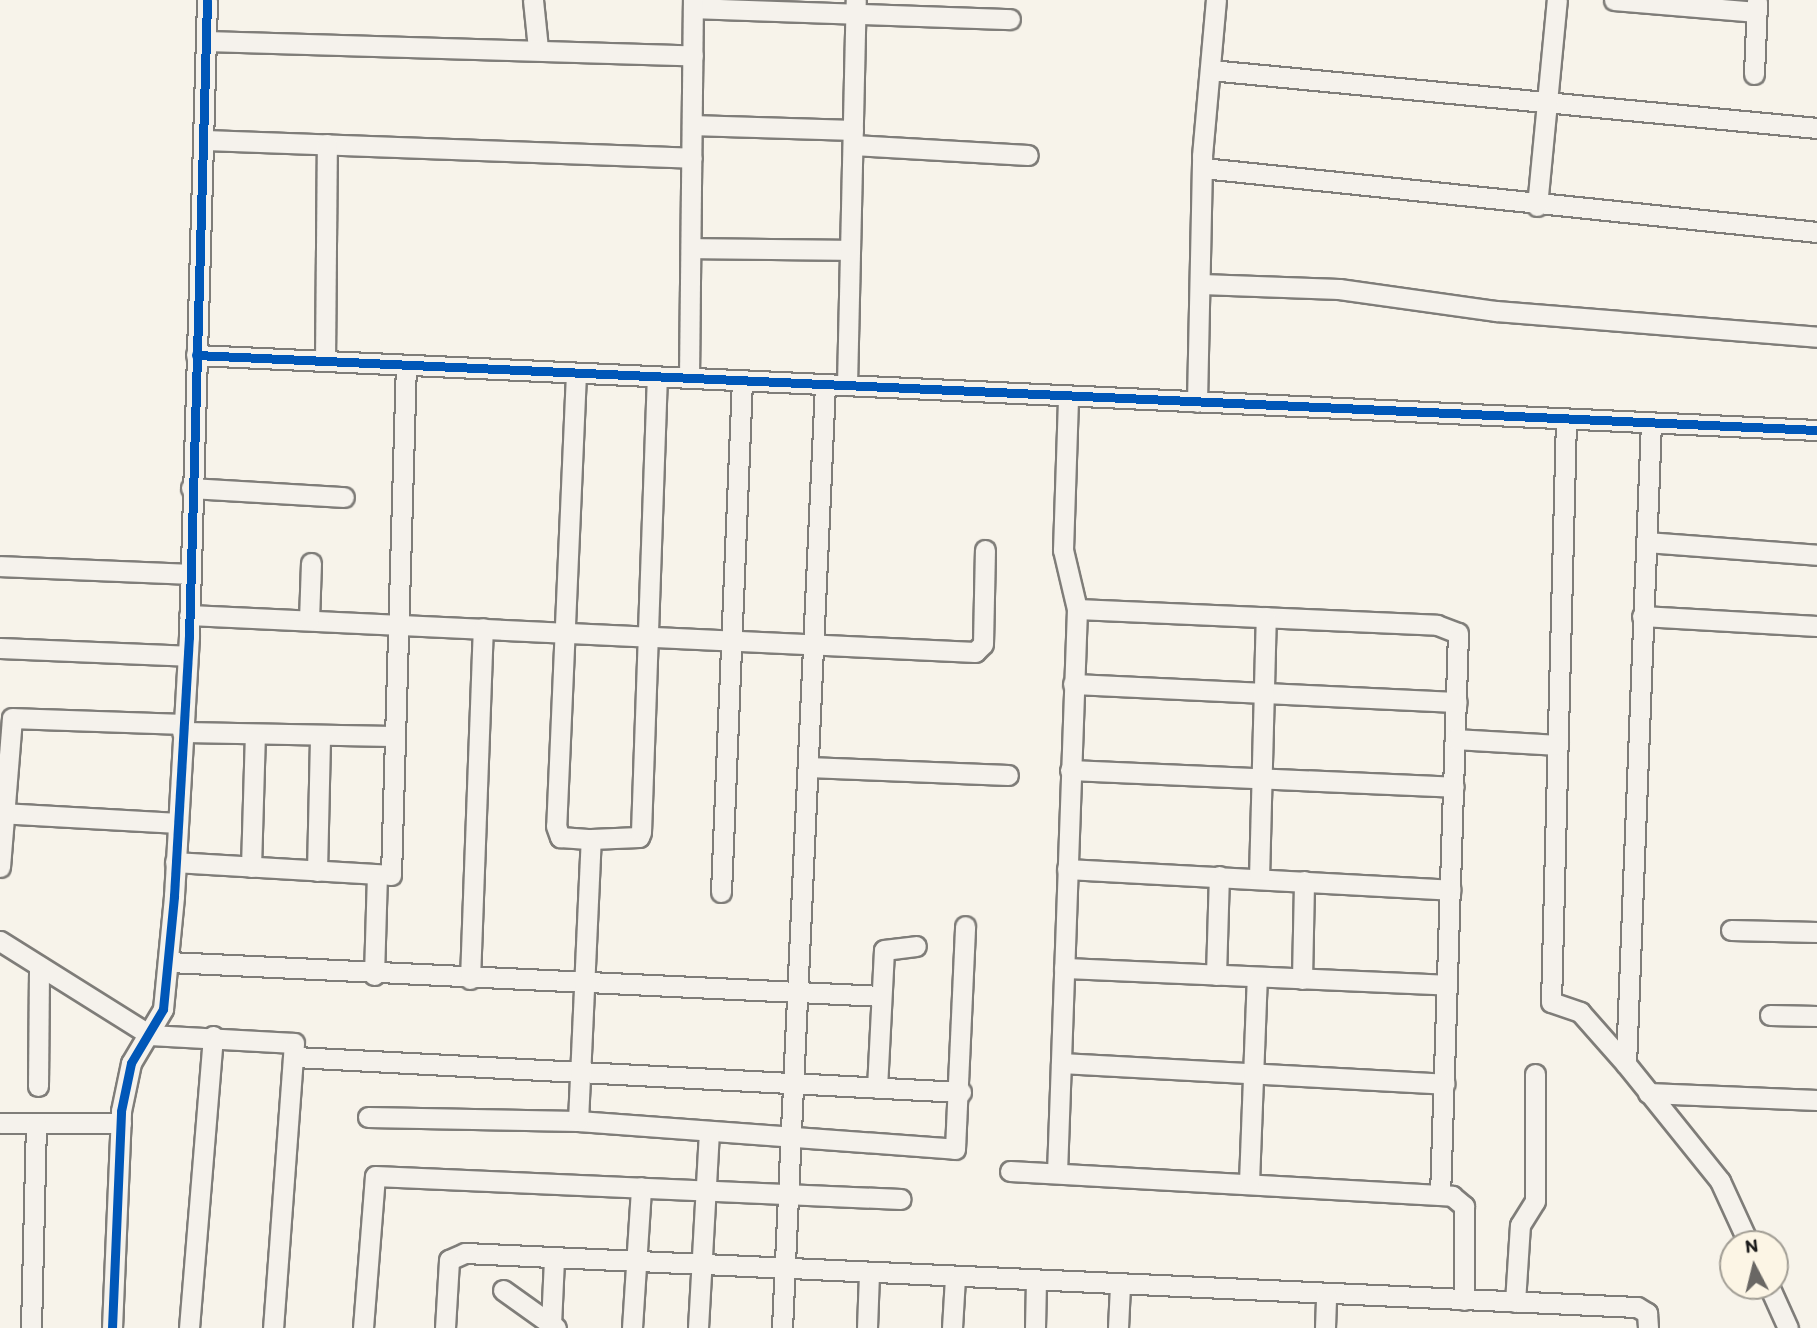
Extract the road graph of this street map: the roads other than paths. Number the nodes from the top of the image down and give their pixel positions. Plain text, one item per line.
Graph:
1 (207, 0) edge
2 (533, 0) edge
3 (1216, 0) edge
4 (1557, 0) edge
5 (1614, 0) edge
6 (693, 4) edge
7 (1756, 6) edge
8 (856, 7) edge
9 (1010, 19) dead end
10 (207, 41) junction
11 (538, 48) junction
12 (692, 55) junction
13 (1210, 70) junction
14 (1754, 74) dead end
15 (1546, 103) junction
16 (692, 125) junction
17 (1817, 128) edge
18 (853, 138) junction
19 (205, 140) junction
20 (327, 144) junction
21 (1028, 155) dead end
22 (692, 158) junction
23 (1203, 168) junction
24 (1537, 206) junction
25 (1817, 232) edge
26 (691, 248) junction
27 (850, 250) junction
28 (1201, 284) junction
29 (1817, 337) edge
30 (197, 355) junction
31 (325, 361) junction
32 (406, 365) junction
33 (576, 373) junction
34 (657, 376) junction
35 (689, 378) junction
36 (742, 380) junction
37 (825, 384) junction
38 (847, 385) junction
39 (1068, 396) junction
40 (1197, 402) junction
41 (1566, 419) junction
42 (1651, 423) junction
43 (1817, 430) edge
44 (191, 488) junction
45 (344, 497) dead end
46 (1646, 542) junction
47 (985, 550) dead end
48 (1817, 555) edge
49 (311, 564) dead end
50 (0, 566) edge
51 (189, 574) junction
52 (1077, 609) junction
53 (189, 615) junction
54 (1642, 616) junction
55 (1266, 617) junction
56 (309, 620) junction
57 (399, 624) junction
58 (1817, 626) edge
59 (483, 628) junction
60 (566, 632) junction
61 (649, 636) junction
62 (732, 641) junction
63 (816, 645) junction
64 (0, 648) edge
65 (187, 656) junction
66 (1073, 684) junction
67 (1264, 693) junction
68 (1457, 702) junction
69 (183, 728) junction
70 (255, 734) junction
71 (320, 736) junction
72 (395, 736) junction
73 (1455, 739) junction
74 (1558, 745) junction
75 (808, 767) junction
76 (1070, 770) junction
77 (1008, 775) dead end
78 (1262, 780) junction
79 (1454, 787) junction
80 (2, 813) edge
81 (177, 823) junction
82 (591, 839) junction
83 (175, 862) junction
84 (0, 867) edge
85 (251, 867) junction
86 (1067, 869) junction
87 (317, 871) junction
88 (377, 875) junction
89 (1219, 876) junction
90 (1259, 878) junction
91 (1304, 881) junction
92 (1450, 890) junction
93 (721, 892) dead end
94 (965, 926) dead end
95 (1731, 930) dead end
96 (1817, 932) edge
97 (0, 941) edge
98 (916, 946) dead end
99 (169, 962) junction
100 (39, 966) junction
101 (1064, 968) junction
102 (374, 975) junction
103 (1216, 975) junction
104 (1257, 977) junction
105 (470, 979) junction
106 (1302, 979) junction
107 (582, 984) junction
108 (1447, 985) junction
109 (797, 993) junction
110 (881, 996) junction
111 (1770, 1015) dead end
112 (1817, 1016) edge
113 (150, 1035) junction
114 (213, 1036) junction
115 (295, 1058) junction
116 (1061, 1063) junction
117 (1626, 1063) junction
118 (580, 1072) junction
119 (1254, 1074) junction
120 (1535, 1074) dead end
121 (792, 1083) junction
122 (1444, 1084) junction
123 (38, 1086) dead end
124 (877, 1087) junction
125 (961, 1093) junction
126 (1648, 1093) junction
127 (1817, 1101) edge
128 (368, 1118) dead end
129 (578, 1121) junction
130 (0, 1123) edge
131 (36, 1123) junction
132 (121, 1123) junction
133 (709, 1132) junction
134 (789, 1138) junction
135 (1010, 1171) dead end
136 (1057, 1173) junction
137 (1249, 1182) junction
138 (641, 1187) junction
139 (704, 1191) junction
140 (1440, 1195) junction
141 (786, 1197) junction
142 (900, 1199) dead end
143 (1743, 1230) edge
144 (554, 1258) junction
145 (636, 1262) junction
146 (701, 1265) junction
147 (785, 1270) junction
148 (869, 1273) junction
149 (955, 1278) junction
150 (1036, 1281) junction
151 (1120, 1285) junction
152 (503, 1290) dead end
153 (1326, 1295) junction
154 (1464, 1300) junction
155 (1775, 1300) edge
156 (1515, 1302) junction
157 (553, 1326) edge
158 (32, 1328) edge
159 (112, 1328) edge
160 (189, 1328) edge
161 (273, 1328) edge
162 (363, 1328) edge
163 (445, 1328) edge
164 (632, 1328) edge
165 (698, 1328) edge
166 (782, 1328) edge
167 (867, 1328) edge
168 (952, 1328) edge
169 (1035, 1328) edge
170 (1118, 1328) edge
171 (1325, 1328) edge
172 (1648, 1328) edge
173 (1788, 1328) edge

1 - 10 street
2 - 11 street
3 - 13 street
4 - 15 street
5 - 7 street
6 - 8 street
6 - 12 street
7 - 14 street
8 - 9 street
8 - 18 street
10 - 11 street
10 - 19 street
11 - 12 street
12 - 16 street
13 - 15 street
13 - 23 street
15 - 17 street
15 - 24 street
16 - 18 street
16 - 22 street
18 - 21 street
18 - 27 street
19 - 20 street
19 - 30 street
20 - 22 street
20 - 31 street
22 - 26 street
23 - 24 street
23 - 28 street
24 - 25 street
26 - 27 street
26 - 35 street
27 - 38 street
28 - 29 street
28 - 40 street
30 - 31 street
30 - 44 street
31 - 32 street
32 - 33 street
32 - 57 street
33 - 34 street
33 - 60 street
34 - 35 street
34 - 61 street
35 - 36 street
36 - 37 street
36 - 62 street
37 - 38 street
37 - 63 street
38 - 39 street
39 - 40 street
39 - 52 street
40 - 41 street
41 - 42 street
41 - 74 street
42 - 43 street
42 - 46 street
44 - 45 street
44 - 51 street
46 - 48 street
46 - 54 street
47 - 63 street
49 - 56 street
50 - 51 street
51 - 53 street
52 - 55 street
52 - 66 street
53 - 56 street
53 - 65 street
54 - 58 street
54 - 117 street
55 - 67 street
55 - 68 street
56 - 57 street
57 - 59 street
57 - 72 street
59 - 60 street
59 - 105 street
60 - 61 street
60 - 82 street
61 - 62 street
61 - 82 street
62 - 63 street
62 - 93 street
63 - 75 street
64 - 65 street
65 - 69 street
66 - 67 street
66 - 76 street
67 - 68 street
67 - 78 street
68 - 73 street
69 - 70 street
69 - 80 street
69 - 81 street
70 - 71 street
70 - 85 street
71 - 72 street
71 - 87 street
72 - 88 street
73 - 74 street
73 - 79 street
74 - 117 street
75 - 77 street
75 - 109 street
76 - 78 street
76 - 86 street
78 - 79 street
78 - 90 street
79 - 92 street
80 - 81 street
80 - 84 street
81 - 83 street
82 - 107 street
83 - 85 street
83 - 99 street
85 - 87 street
86 - 89 street
86 - 101 street
87 - 88 street
88 - 102 street
89 - 90 street
89 - 103 street
90 - 91 street
91 - 92 street
91 - 106 street
92 - 108 street
94 - 125 street
95 - 96 street
97 - 100 street
98 - 110 street
99 - 102 street
99 - 113 street
100 - 113 street
100 - 123 street
101 - 103 street
101 - 116 street
102 - 105 street
103 - 104 street
104 - 106 street
104 - 119 street
105 - 107 street
106 - 108 street
107 - 109 street
107 - 118 street
108 - 122 street
109 - 110 street
109 - 121 street
110 - 124 street
111 - 112 street
113 - 114 street
113 - 132 street
114 - 115 street
114 - 160 street
115 - 118 street
115 - 161 street
116 - 119 street
116 - 136 street
117 - 126 street
118 - 121 street
118 - 129 street
119 - 122 street
119 - 137 street
120 - 156 street
121 - 124 street
121 - 134 street
122 - 140 street
124 - 125 street
125 - 134 street
126 - 127 street
126 - 143 street
128 - 129 street
129 - 133 street
130 - 131 street
131 - 132 street
131 - 158 street
132 - 159 street
133 - 134 street
133 - 139 street
134 - 141 street
135 - 136 street
136 - 137 street
137 - 140 street
138 - 139 street
138 - 145 street
138 - 162 street
139 - 141 street
139 - 146 street
140 - 154 street
141 - 142 street
141 - 147 street
144 - 145 street
144 - 157 street
144 - 163 street
145 - 146 street
145 - 164 street
146 - 147 street
146 - 165 street
147 - 148 street
147 - 166 street
148 - 149 street
148 - 167 street
149 - 150 street
149 - 168 street
150 - 151 street
150 - 169 street
151 - 153 street
151 - 170 street
152 - 157 street
153 - 154 street
153 - 171 street
154 - 156 street
155 - 173 street
156 - 172 street

